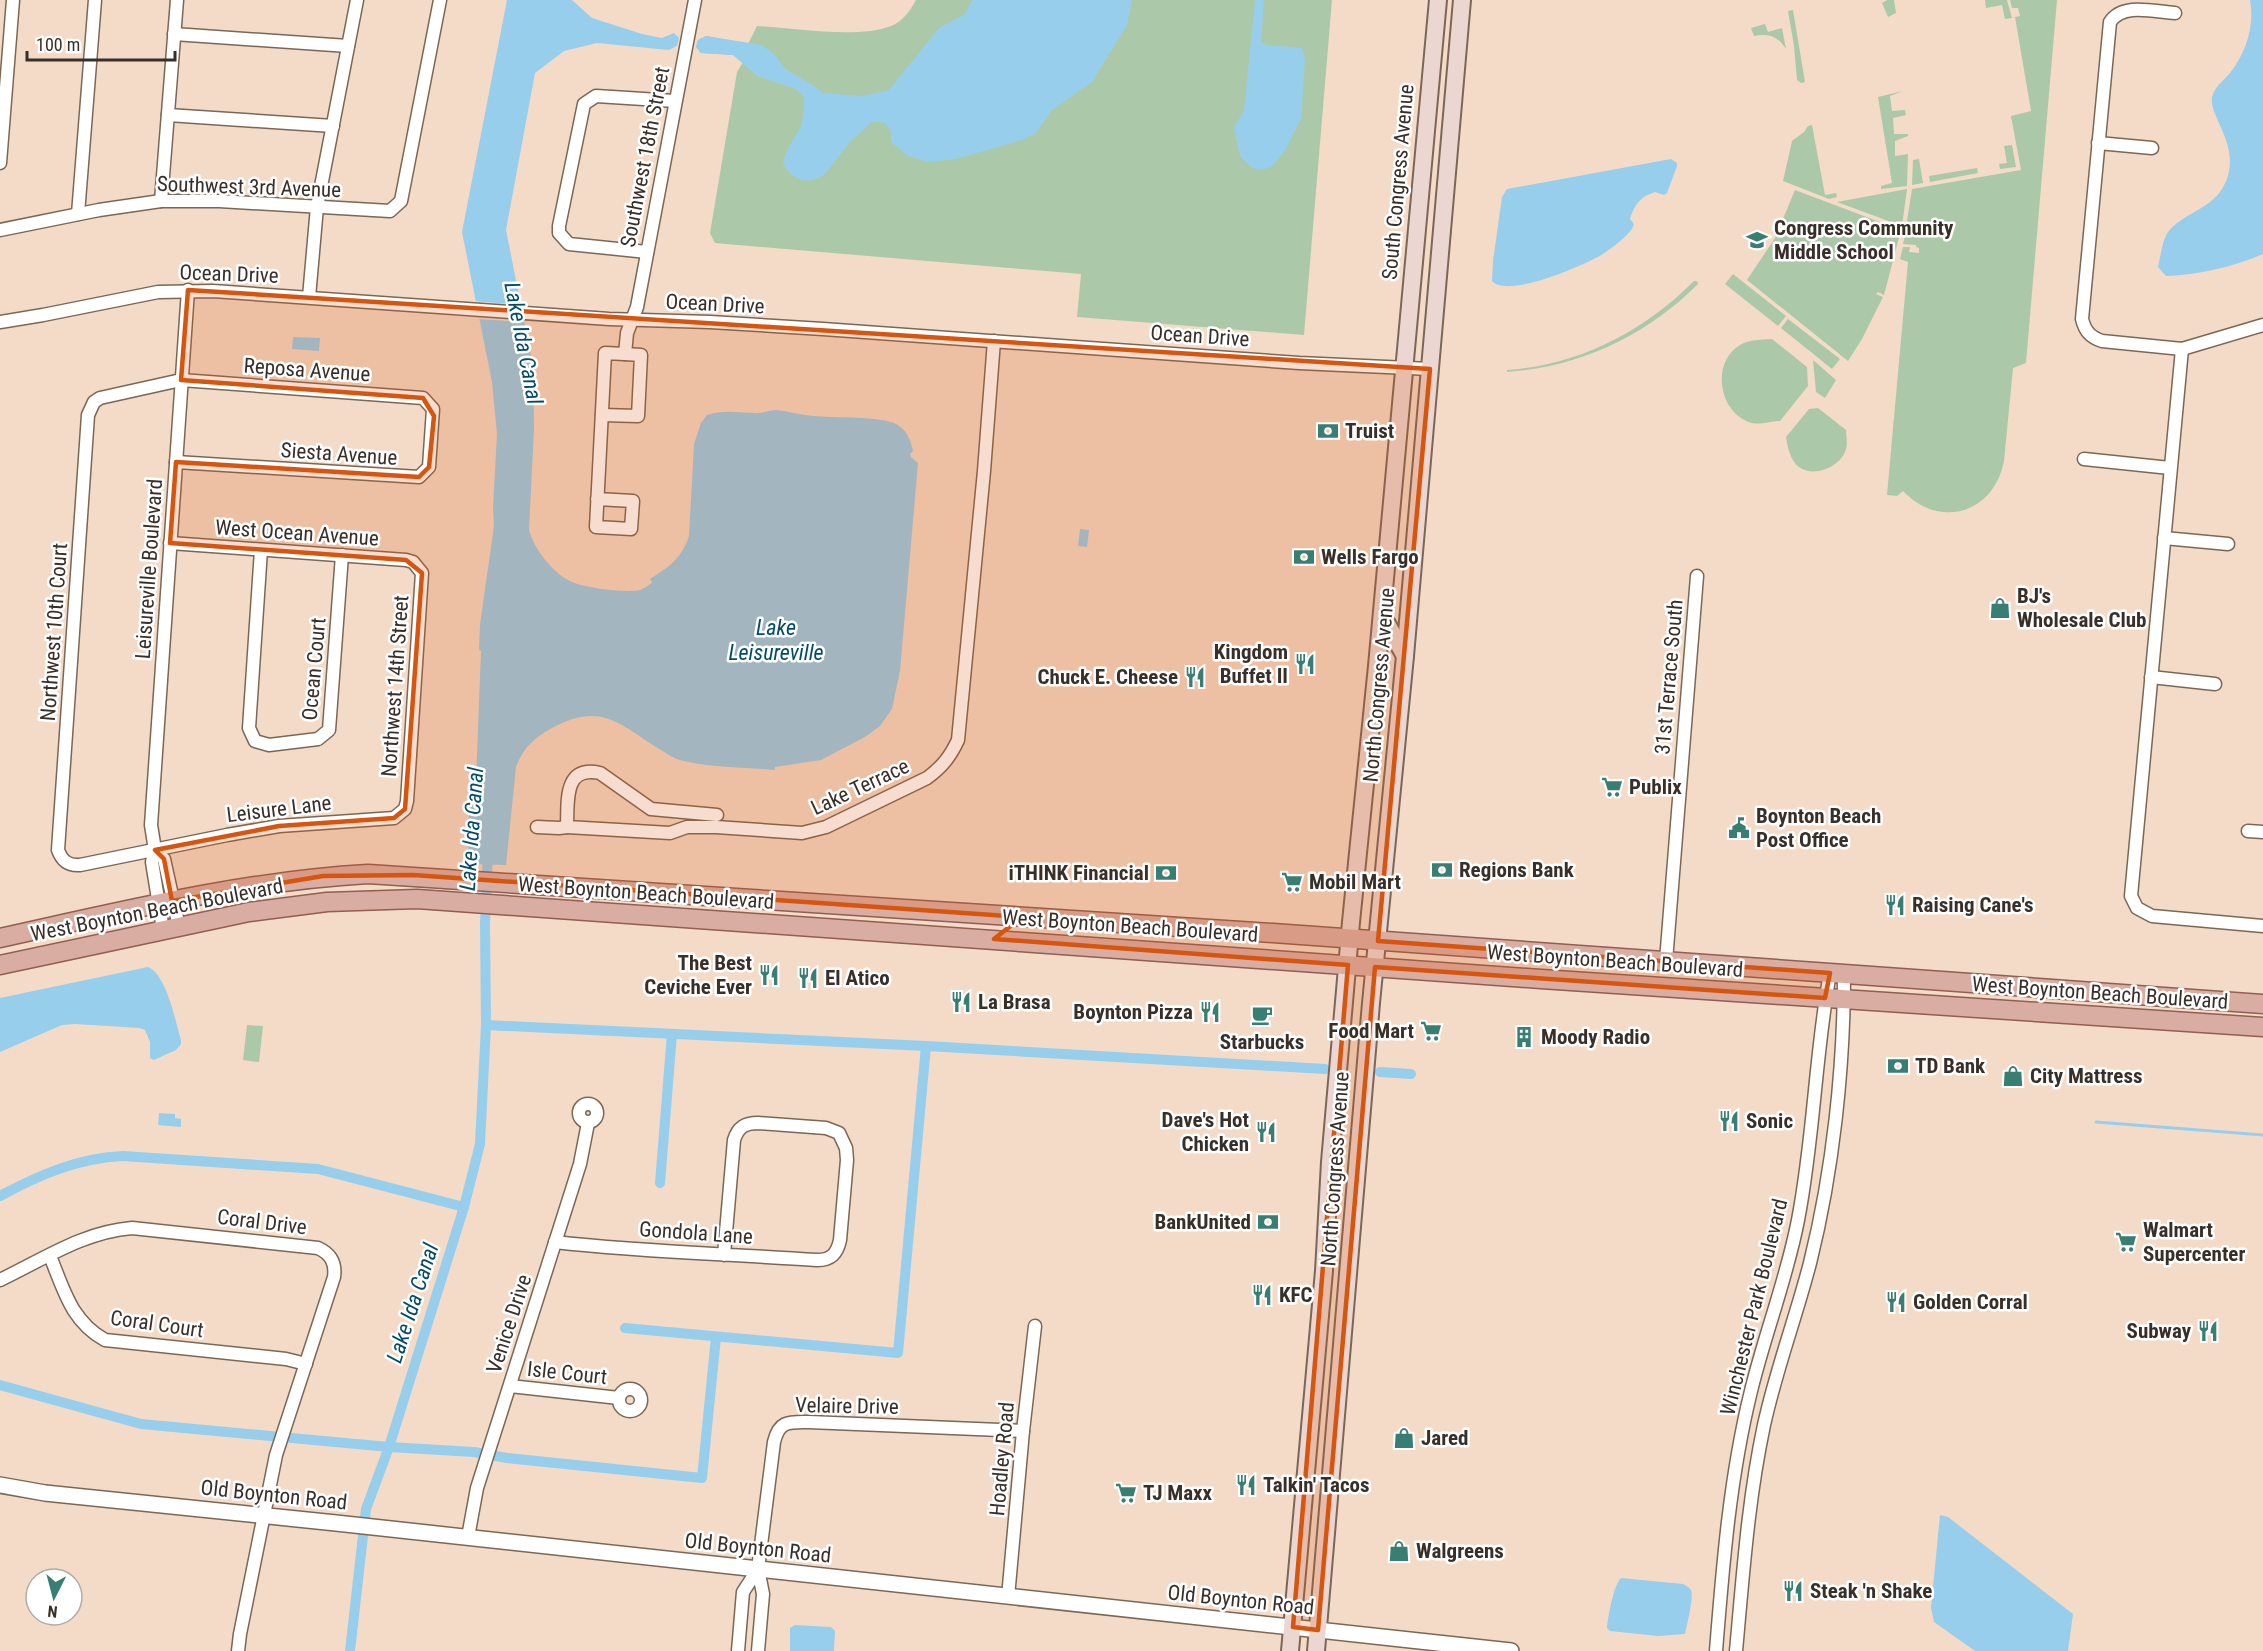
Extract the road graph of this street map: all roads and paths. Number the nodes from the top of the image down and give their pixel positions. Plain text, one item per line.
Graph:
1 (13, 0) edge
2 (95, 0) edge
3 (177, 0) edge
4 (357, 0) edge
5 (440, 0) edge
6 (695, 0) edge
7 (1438, 0) edge
8 (1462, 0) edge
9 (2175, 13) dead end
10 (174, 34) junction
11 (348, 46) junction
12 (675, 101) junction
13 (168, 115) junction
14 (333, 126) junction
15 (2098, 143) junction
16 (2152, 148) dead end
17 (0, 163) edge
18 (161, 201) junction
19 (317, 207) junction
20 (78, 214) junction
21 (0, 231) edge
22 (647, 252) junction
23 (188, 290) junction
24 (309, 297) junction
25 (632, 320) junction
26 (0, 322) edge
27 (2263, 325) edge
28 (994, 341) junction
29 (2182, 349) junction
30 (625, 354) junction
31 (1403, 369) junction
32 (1430, 369) junction
33 (181, 380) junction
34 (429, 402) joint
35 (602, 415) junction
36 (2084, 459) dead end
37 (176, 462) junction
38 (2170, 468) junction
39 (597, 499) dead end
40 (2164, 538) junction
41 (170, 543) junction
42 (2228, 544) dead end
43 (261, 550) junction
44 (342, 555) junction
45 (418, 566) joint
46 (1697, 576) dead end
47 (1382, 615) junction
48 (1405, 656) junction
49 (1377, 666) junction
50 (2151, 677) junction
51 (2215, 684) dead end
52 (1401, 692) junction
53 (405, 809) joint
54 (717, 815) dead end
55 (537, 827) dead end
56 (567, 827) junction
57 (2248, 831) dead end
58 (2263, 832) edge
59 (155, 850) junction
60 (164, 902) junction
61 (1022, 917) junction
62 (1059, 920) junction
63 (2263, 926) edge
64 (171, 928) junction
65 (0, 938) edge
66 (994, 939) junction
67 (1350, 939) junction
68 (1378, 941) junction
69 (1033, 942) junction
70 (1666, 961) junction
71 (0, 965) edge
72 (1348, 965) junction
73 (1375, 967) junction
74 (1837, 974) junction
75 (1825, 998) junction
76 (1844, 999) junction
77 (2263, 1004) edge
78 (2263, 1027) edge
79 (588, 1123) dead end
80 (555, 1242) junction
81 (724, 1255) junction
82 (50, 1256) junction
83 (0, 1280) edge
84 (1320, 1318) junction
85 (1035, 1326) dead end
86 (1317, 1358) junction
87 (306, 1364) junction
88 (1341, 1372) junction
89 (510, 1386) junction
90 (619, 1398) dead end
91 (1338, 1402) junction
92 (1023, 1431) junction
93 (0, 1485) edge
94 (265, 1515) junction
95 (468, 1537) junction
96 (758, 1569) junction
97 (1008, 1597) junction
98 (1293, 1627) junction
99 (1318, 1630) junction
100 (238, 1651) edge
101 (738, 1651) edge
102 (758, 1651) edge
103 (1290, 1651) edge
104 (1316, 1651) edge
105 (1511, 1651) edge
106 (1716, 1651) edge
107 (1737, 1651) edge

1 - 17 street
2 - 20 street
3 - 10 street
4 - 11 street
5 - 19 street, Southwest 3rd Avenue
6 - 12 street, Southwest 18th Street
7 - 31 main road, South Congress Avenue
8 - 32 main road
9 - 15 street
10 - 11 street
10 - 13 street
11 - 14 street
12 - 22 street, Southwest 18th Street
12 - 22 street
13 - 14 street
13 - 18 street
14 - 19 street
15 - 16 street
15 - 29 street
18 - 19 street, Southwest 3rd Avenue
18 - 20 street, Southwest 3rd Avenue
19 - 24 street
20 - 21 street, Southwest 3rd Avenue
22 - 25 street, Southwest 18th Street
23 - 24 street, Ocean Drive
23 - 26 street, Ocean Drive
23 - 33 street, Leisureville Boulevard
24 - 25 street, Ocean Drive
25 - 28 street, Ocean Drive
25 - 30 street, Southwest 18th Street
27 - 29 street
28 - 31 street, Ocean Drive
28 - 56 street, Lake Terrace
29 - 38 street
30 - 35 street
30 - 35 street
31 - 32 street, Ocean Drive
31 - 47 main road, North Congress Avenue
32 - 48 main road, North Congress Avenue
33 - 34 street, Reposa Avenue
33 - 37 street, Leisureville Boulevard
33 - 59 street, Northwest 10th Court
34 - 37 street, Siesta Avenue
35 - 39 street
36 - 38 street
37 - 41 street, Leisureville Boulevard
38 - 40 street
40 - 42 street
40 - 50 street
41 - 43 street, West Ocean Avenue
41 - 59 street, Leisureville Boulevard
43 - 44 street, West Ocean Avenue
43 - 44 street, Ocean Court
44 - 45 street, West Ocean Avenue
45 - 53 street, Northwest 14th Street
46 - 70 street, 31st Terrace South
47 - 48 main road
47 - 49 main road, North Congress Avenue
48 - 52 main road, North Congress Avenue
49 - 52 main road
49 - 67 main road, North Congress Avenue
50 - 51 street
50 - 63 street
52 - 68 main road, North Congress Avenue
53 - 59 street, Leisure Lane
54 - 56 street
55 - 56 street, Lake Terrace
57 - 58 street
59 - 60 street, Leisureville Boulevard
60 - 61 main road, West Boynton Beach Boulevard
60 - 64 street, Leisureville Boulevard
60 - 65 main road, West Boynton Beach Boulevard
61 - 62 main road, West Boynton Beach Boulevard
61 - 66 main road
62 - 67 main road, West Boynton Beach Boulevard
62 - 69 main road
64 - 66 main road, West Boynton Beach Boulevard
64 - 71 main road, West Boynton Beach Boulevard
66 - 69 main road, West Boynton Beach Boulevard
67 - 68 main road, West Boynton Beach Boulevard
67 - 72 main road, North Congress Avenue
68 - 70 main road, West Boynton Beach Boulevard
68 - 73 main road, North Congress Avenue
69 - 72 main road, West Boynton Beach Boulevard
70 - 74 main road, West Boynton Beach Boulevard
72 - 73 main road, West Boynton Beach Boulevard
72 - 84 main road, North Congress Avenue
73 - 75 main road, West Boynton Beach Boulevard
73 - 88 main road, North Congress Avenue
74 - 75 street, Winchester Park Boulevard
74 - 76 street, Winchester Park Boulevard
74 - 77 main road, West Boynton Beach Boulevard
75 - 76 main road, West Boynton Beach Boulevard
75 - 106 street, Winchester Park Boulevard
76 - 78 main road, West Boynton Beach Boulevard
76 - 107 street, Winchester Park Boulevard
79 - 80 street, Venice Drive
80 - 81 street, Gondola Lane
80 - 89 street, Venice Drive
81 - 81 street, Gondola Lane
82 - 83 street, Coral Drive
82 - 87 street, Coral Court
82 - 87 street, Coral Drive
84 - 86 main road, North Congress Avenue
84 - 88 main road
85 - 92 street, Hoadley Road
86 - 91 main road
86 - 98 main road, North Congress Avenue
87 - 94 street, Coral Drive
88 - 91 main road, North Congress Avenue
89 - 90 street, Isle Court
89 - 95 street, Venice Drive
91 - 99 main road, North Congress Avenue
92 - 96 street, Velaire Drive
92 - 97 street, Hoadley Road
93 - 94 street, Old Boynton Road
94 - 95 street, Old Boynton Road
94 - 100 street, Coral Drive
95 - 96 street, Old Boynton Road
96 - 97 street, Old Boynton Road
96 - 101 street
96 - 102 street
97 - 98 street, Old Boynton Road
98 - 99 street, Old Boynton Road
98 - 103 main road, North Congress Avenue
99 - 104 main road, North Congress Avenue
99 - 105 street, Old Boynton Road

